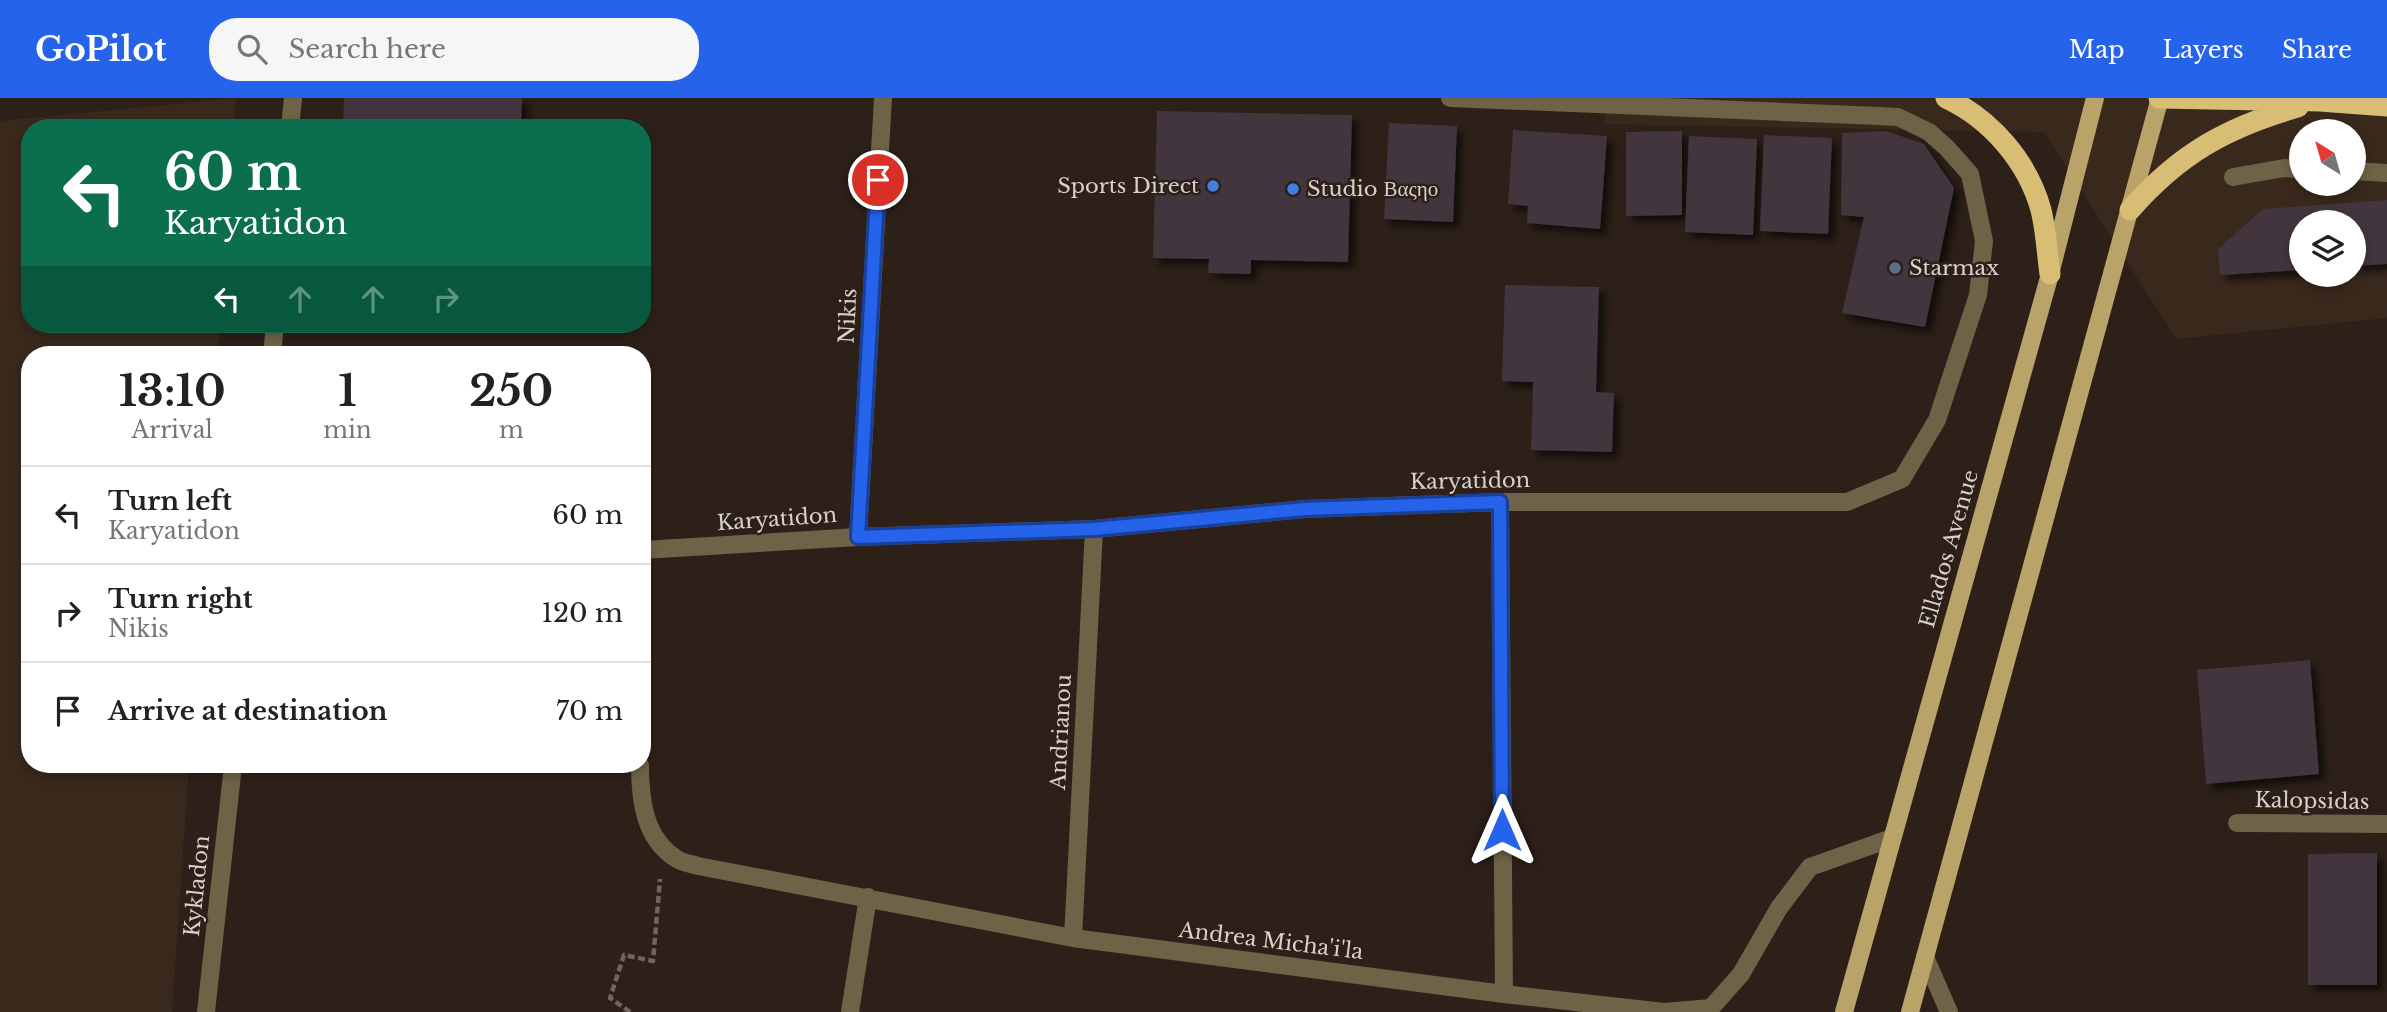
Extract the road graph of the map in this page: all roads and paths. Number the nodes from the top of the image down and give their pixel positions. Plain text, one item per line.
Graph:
1 (293, 98) edge
2 (883, 98) edge
3 (1450, 98) edge
4 (1946, 98) edge
5 (2095, 98) edge
6 (2160, 98) edge
7 (2320, 101) junction
8 (2387, 106) edge
9 (291, 119) edge
10 (2289, 168) edge
11 (2366, 172) edge
12 (2387, 173) edge
13 (2234, 177) dead end
14 (2130, 210) junction
15 (2050, 274) junction
16 (1500, 502) junction
17 (1094, 529) junction
18 (858, 537) junction
19 (651, 549) edge
20 (232, 773) edge
21 (640, 773) edge
22 (2237, 823) dead end
23 (2387, 824) edge
24 (1892, 838) junction
25 (663, 846) junction
26 (868, 897) junction
27 (1073, 938) junction
28 (1925, 957) junction
29 (1504, 994) junction
30 (206, 1012) edge
31 (630, 1012) edge
32 (849, 1012) edge
33 (1844, 1012) edge
34 (1910, 1012) edge
35 (1949, 1012) edge

1 - 9 street
2 - 18 street, Nikis
3 - 16 street, Karyatidon
4 - 15 highway
5 - 15 main road, Ellados Avenue
6 - 7 highway
6 - 14 main road
7 - 8 highway
7 - 14 highway
10 - 13 street
11 - 12 street
14 - 28 main road
15 - 24 main road, Ellados Avenue
16 - 17 street, Karyatidon
16 - 29 street
17 - 18 street, Karyatidon
17 - 27 street, Andrianou
18 - 19 street, Karyatidon
20 - 30 street, Kykladon
21 - 25 street, Andrea Micha'i'la
22 - 23 street, Kalopsidas
24 - 29 street, Andrea Micha'i'la
24 - 33 main road, Ellados Avenue
25 - 26 street, Andrea Micha'i'la
25 - 31 path
26 - 27 street, Andrea Micha'i'la
26 - 32 street
27 - 29 street, Andrea Micha'i'la
28 - 34 main road
28 - 35 street

